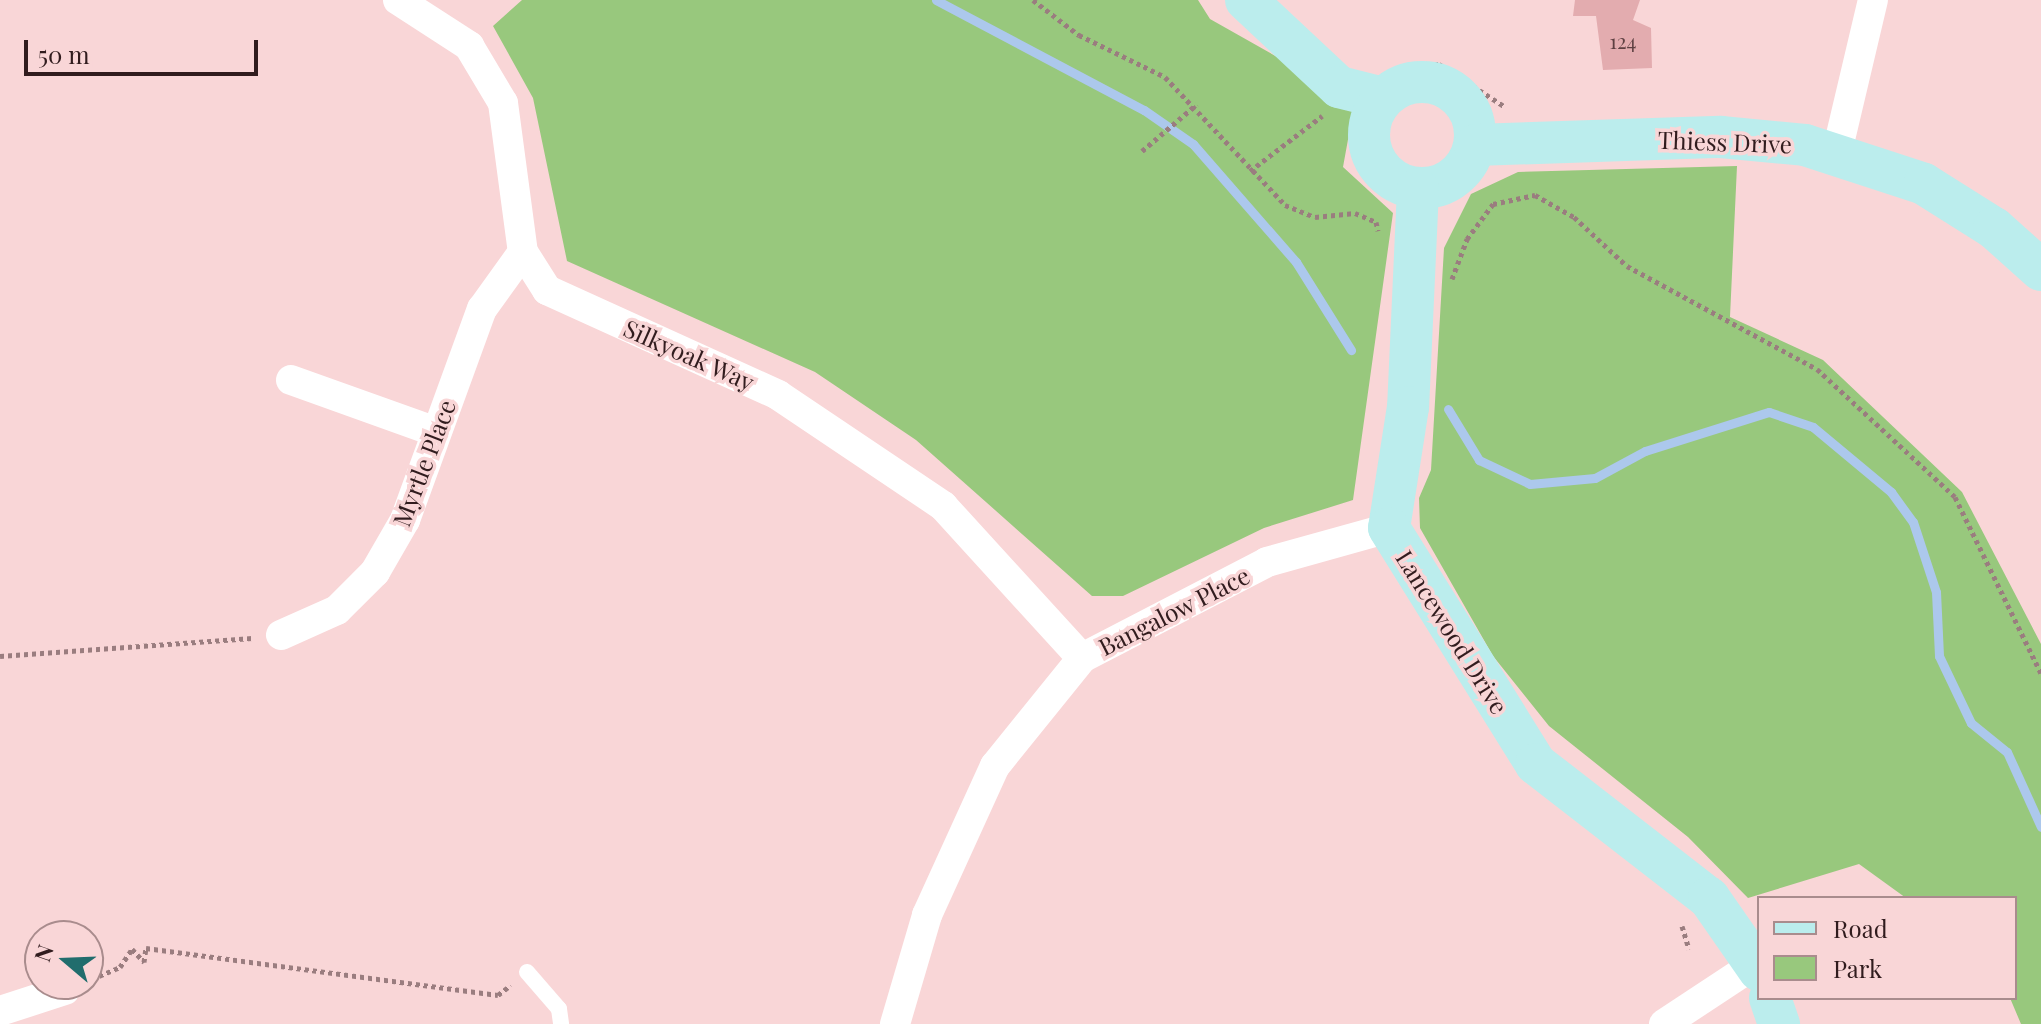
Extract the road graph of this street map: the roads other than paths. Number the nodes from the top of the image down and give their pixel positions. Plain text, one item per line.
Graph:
1 (398, 0) edge
2 (1246, 0) edge
3 (1873, 0) edge
4 (1388, 84) junction
5 (1475, 145) junction
6 (1837, 152) junction
7 (1418, 189) junction
8 (523, 252) junction
9 (2041, 270) edge
10 (291, 380) dead end
11 (436, 432) junction
12 (1389, 528) junction
13 (281, 635) road end
14 (1082, 658) junction
15 (527, 972) road end
16 (1757, 972) edge
17 (1757, 980) edge
18 (34, 1000) edge
19 (1770, 1000) edge
20 (0, 1011) edge
21 (561, 1024) edge
22 (895, 1024) edge
23 (1664, 1024) edge
24 (1779, 1024) edge

1 - 8 street, Silkyoak Way
2 - 4 street
3 - 6 street
4 - 5 street
4 - 7 street
5 - 6 street, Thiess Drive
5 - 7 street
6 - 9 street, Thiess Drive
7 - 12 street, Lancewood Drive
8 - 11 street, Myrtle Place
8 - 14 street, Silkyoak Way
10 - 11 street
11 - 13 street, Myrtle Place
12 - 14 street, Bangalow Place
12 - 16 street, Lancewood Drive
14 - 22 street, Bangalow Place
15 - 21 lane
17 - 23 street
18 - 20 street
19 - 24 street, Lancewood Drive

